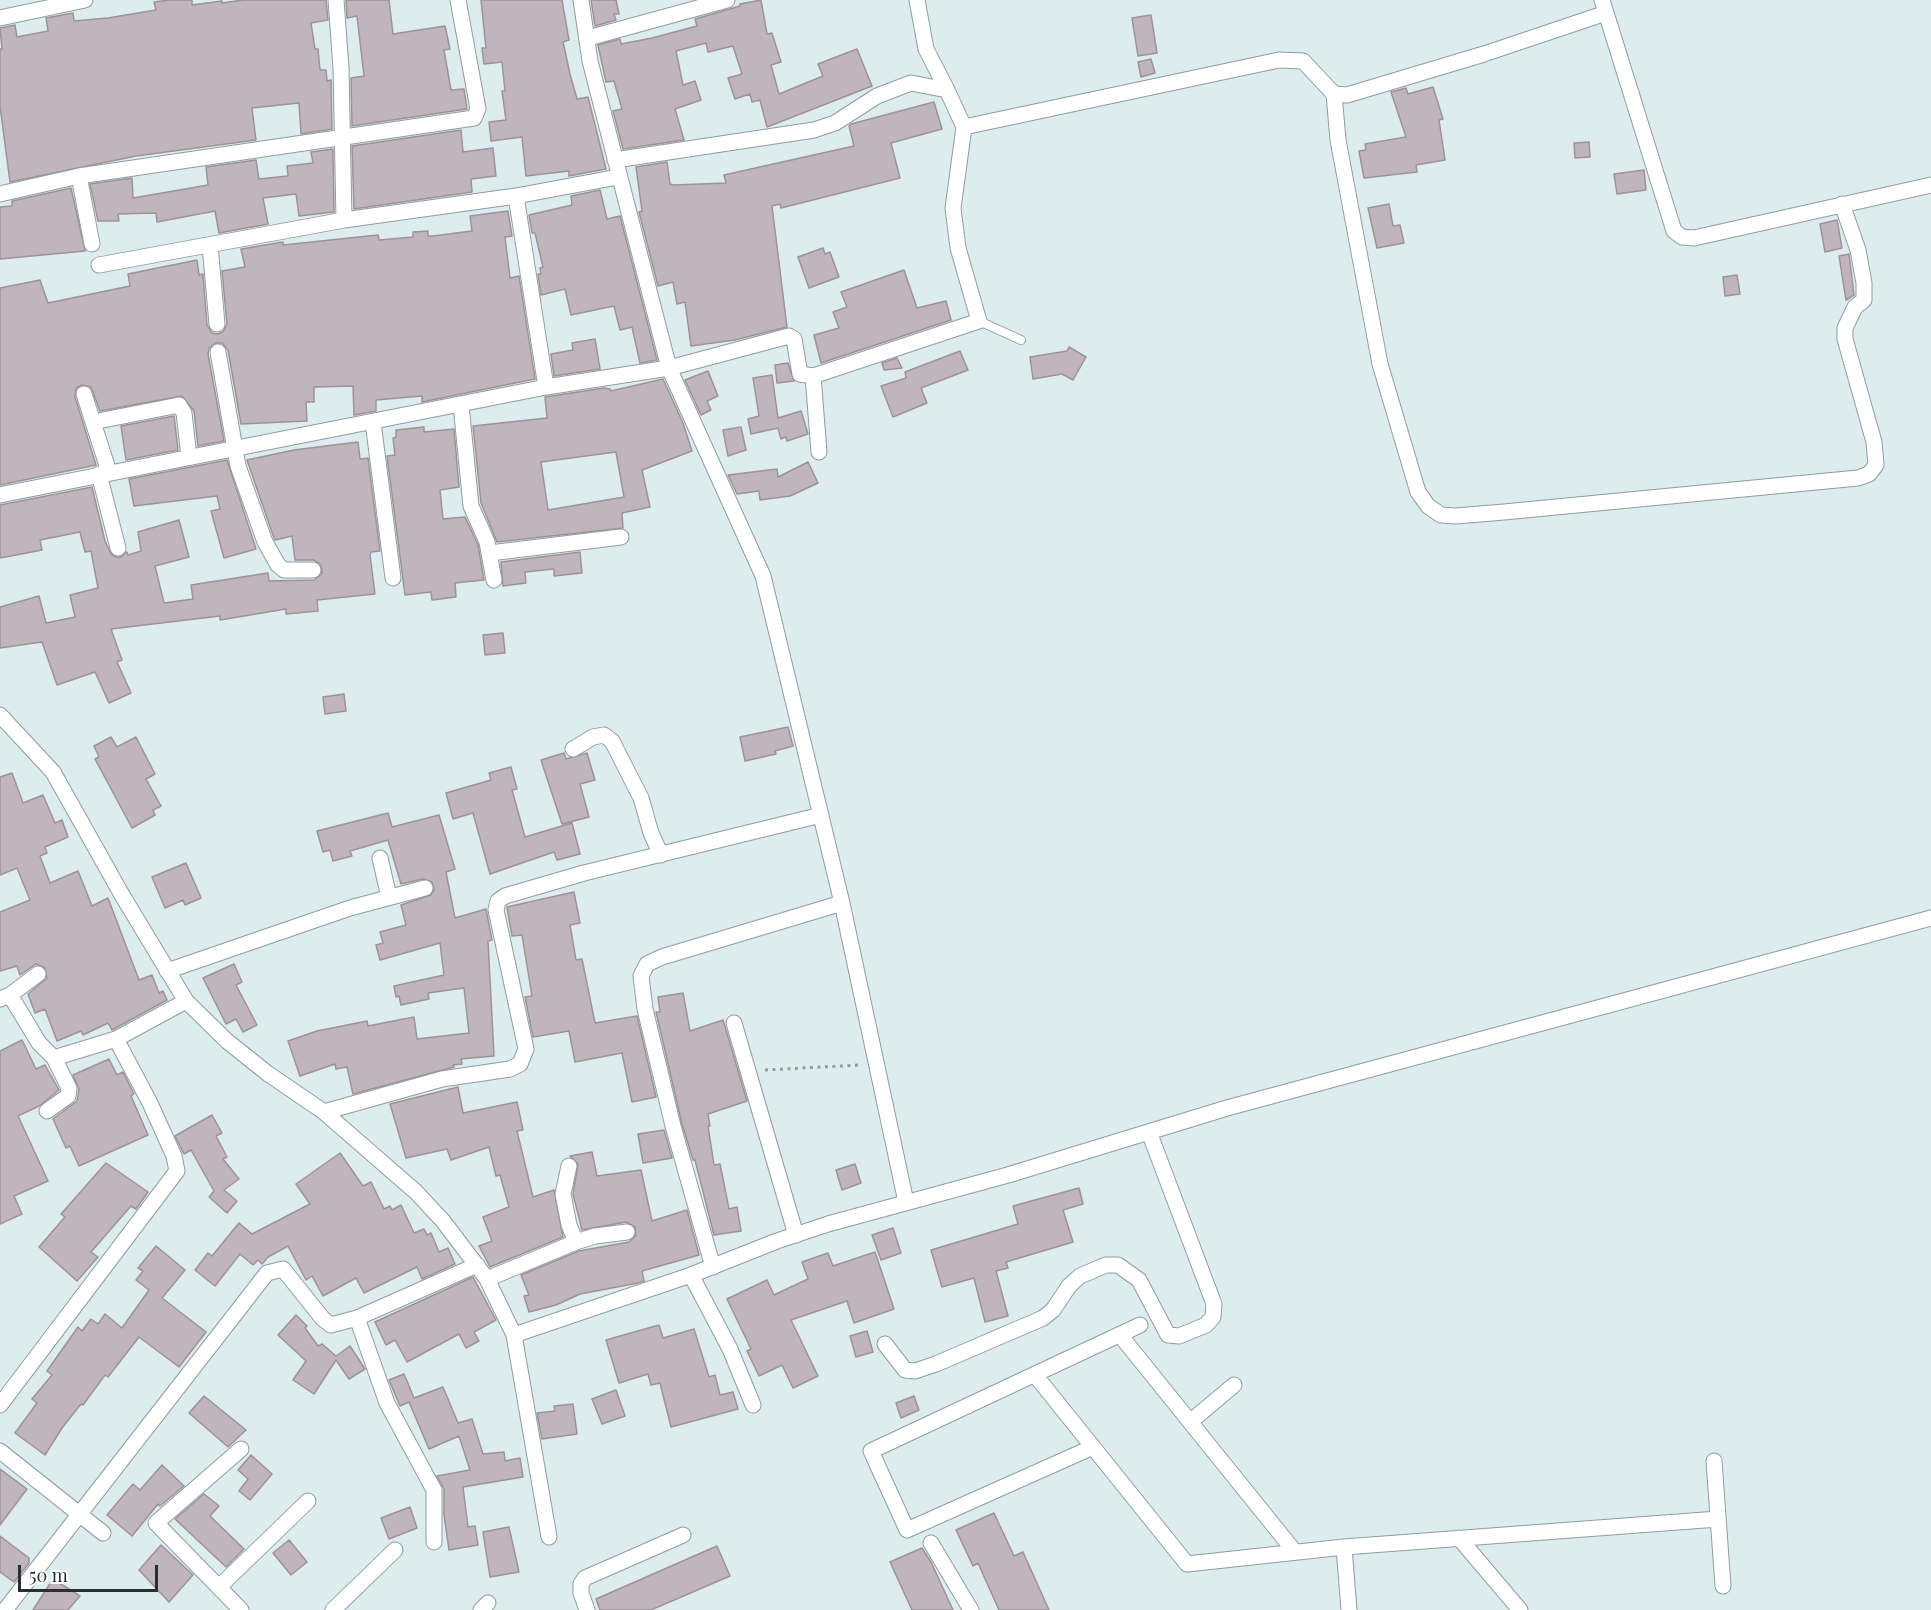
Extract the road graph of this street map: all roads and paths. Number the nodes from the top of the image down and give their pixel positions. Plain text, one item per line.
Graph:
1 (85, 0) edge
2 (336, 0) edge
3 (458, 0) edge
4 (581, 0) edge
5 (727, 0) edge
6 (917, 0) edge
7 (1604, 7) edge
8 (0, 18) edge
9 (588, 38) junction
10 (947, 90) junction
11 (1334, 94) junction
12 (964, 127) junction
13 (342, 136) junction
14 (615, 160) junction
15 (79, 176) junction
16 (618, 177) junction
17 (1931, 185) edge
18 (0, 194) edge
19 (516, 196) junction
20 (1842, 204) junction
21 (344, 220) junction
22 (92, 244) dead end
23 (210, 245) junction
24 (99, 266) dead end
25 (979, 321) junction
26 (217, 324) dead end
27 (1021, 340) dead end
28 (218, 352) dead end
29 (669, 368) junction
30 (813, 376) junction
31 (546, 387) junction
32 (84, 394) dead end
33 (461, 405) junction
34 (93, 422) junction
35 (373, 422) junction
36 (234, 449) junction
37 (819, 452) dead end
38 (189, 457) junction
39 (104, 473) junction
40 (0, 495) edge
41 (621, 537) dead end
42 (117, 548) dead end
43 (490, 554) junction
44 (313, 570) dead end
45 (393, 578) dead end
46 (494, 580) dead end
47 (0, 715) edge
48 (573, 749) dead end
49 (821, 815) junction
50 (661, 855) junction
51 (380, 858) dead end
52 (425, 888) dead end
53 (389, 897) junction
54 (842, 903) junction
55 (1931, 918) edge
56 (167, 971) junction
57 (38, 974) dead end
58 (5, 997) edge
59 (186, 1001) junction
60 (734, 1023) dead end
61 (116, 1039) junction
62 (54, 1058) junction
63 (877, 1064) junction
64 (748, 1071) junction
65 (47, 1111) dead end
66 (324, 1112) junction
67 (1149, 1132) junction
68 (569, 1166) dead end
69 (906, 1202) junction
70 (627, 1232) dead end
71 (796, 1235) junction
72 (576, 1242) junction
73 (477, 1265) junction
74 (712, 1267) junction
75 (691, 1275) junction
76 (487, 1279) junction
77 (357, 1318) junction
78 (1140, 1325) dead end
79 (514, 1335) junction
80 (1120, 1335) junction
81 (885, 1344) dead end
82 (1035, 1375) junction
83 (1234, 1385) dead end
84 (0, 1405) edge
85 (753, 1405) dead end
86 (1190, 1422) junction
87 (1093, 1447) junction
88 (241, 1449) dead end
89 (0, 1451) edge
90 (1714, 1461) dead end
91 (308, 1500) dead end
92 (80, 1513) junction
93 (1718, 1519) junction
94 (103, 1533) dead end
95 (683, 1535) dead end
96 (549, 1537) dead end
97 (1459, 1538) junction
98 (434, 1542) dead end
99 (931, 1542) dead end
100 (1344, 1547) junction
101 (395, 1550) dead end
102 (1295, 1552) junction
103 (1723, 1586) dead end
104 (219, 1587) junction
105 (5, 1610) edge
106 (241, 1610) edge
107 (333, 1610) edge
108 (587, 1610) edge
109 (971, 1610) edge
110 (1349, 1610) edge
111 (1520, 1610) edge

1 - 8 street
2 - 13 street
3 - 13 street
4 - 9 street
5 - 9 street
6 - 10 street
7 - 11 street
7 - 20 street
9 - 14 street
10 - 12 street
10 - 14 street
11 - 12 street
11 - 20 street
12 - 25 street
13 - 15 street
13 - 21 street
14 - 16 street
15 - 18 street
15 - 22 street
16 - 19 street
16 - 29 street
17 - 20 street
19 - 21 street
19 - 31 street
21 - 23 street
23 - 24 street
23 - 26 street
25 - 27 lane
25 - 30 street
28 - 36 street
29 - 30 street
29 - 31 street
29 - 49 street
30 - 37 street
31 - 33 street
32 - 34 street
33 - 35 street
33 - 43 street
34 - 38 street
34 - 39 street
35 - 36 street
35 - 45 street
36 - 38 street
36 - 44 street
38 - 39 street
39 - 40 street
39 - 42 street
41 - 43 street
43 - 46 street
47 - 56 street
48 - 50 street
49 - 50 street
49 - 54 street
50 - 66 street
51 - 53 street
52 - 53 street
53 - 56 street
54 - 63 street
54 - 74 street
55 - 67 street
56 - 59 street
57 - 58 street
58 - 62 street
59 - 61 street
59 - 66 street
60 - 64 street
61 - 62 street
61 - 84 street
62 - 65 street
63 - 64 path
63 - 69 street
64 - 71 street
66 - 73 street
67 - 69 street
67 - 81 street
68 - 72 street
69 - 71 street
70 - 72 street
71 - 74 street
72 - 76 street
73 - 76 street
73 - 77 street
74 - 75 street
75 - 79 street
75 - 85 street
76 - 79 street
77 - 92 street
77 - 98 street
78 - 80 street
79 - 96 street
80 - 82 street
80 - 86 street
82 - 87 street
82 - 87 street
83 - 86 street
86 - 102 street
87 - 102 street
88 - 104 street
89 - 92 street
90 - 93 street
91 - 104 street
92 - 94 street
92 - 105 street
93 - 97 street
93 - 103 street
95 - 108 street
97 - 100 street
97 - 111 street
99 - 109 street
100 - 102 street
100 - 110 street
101 - 107 street
104 - 106 street

